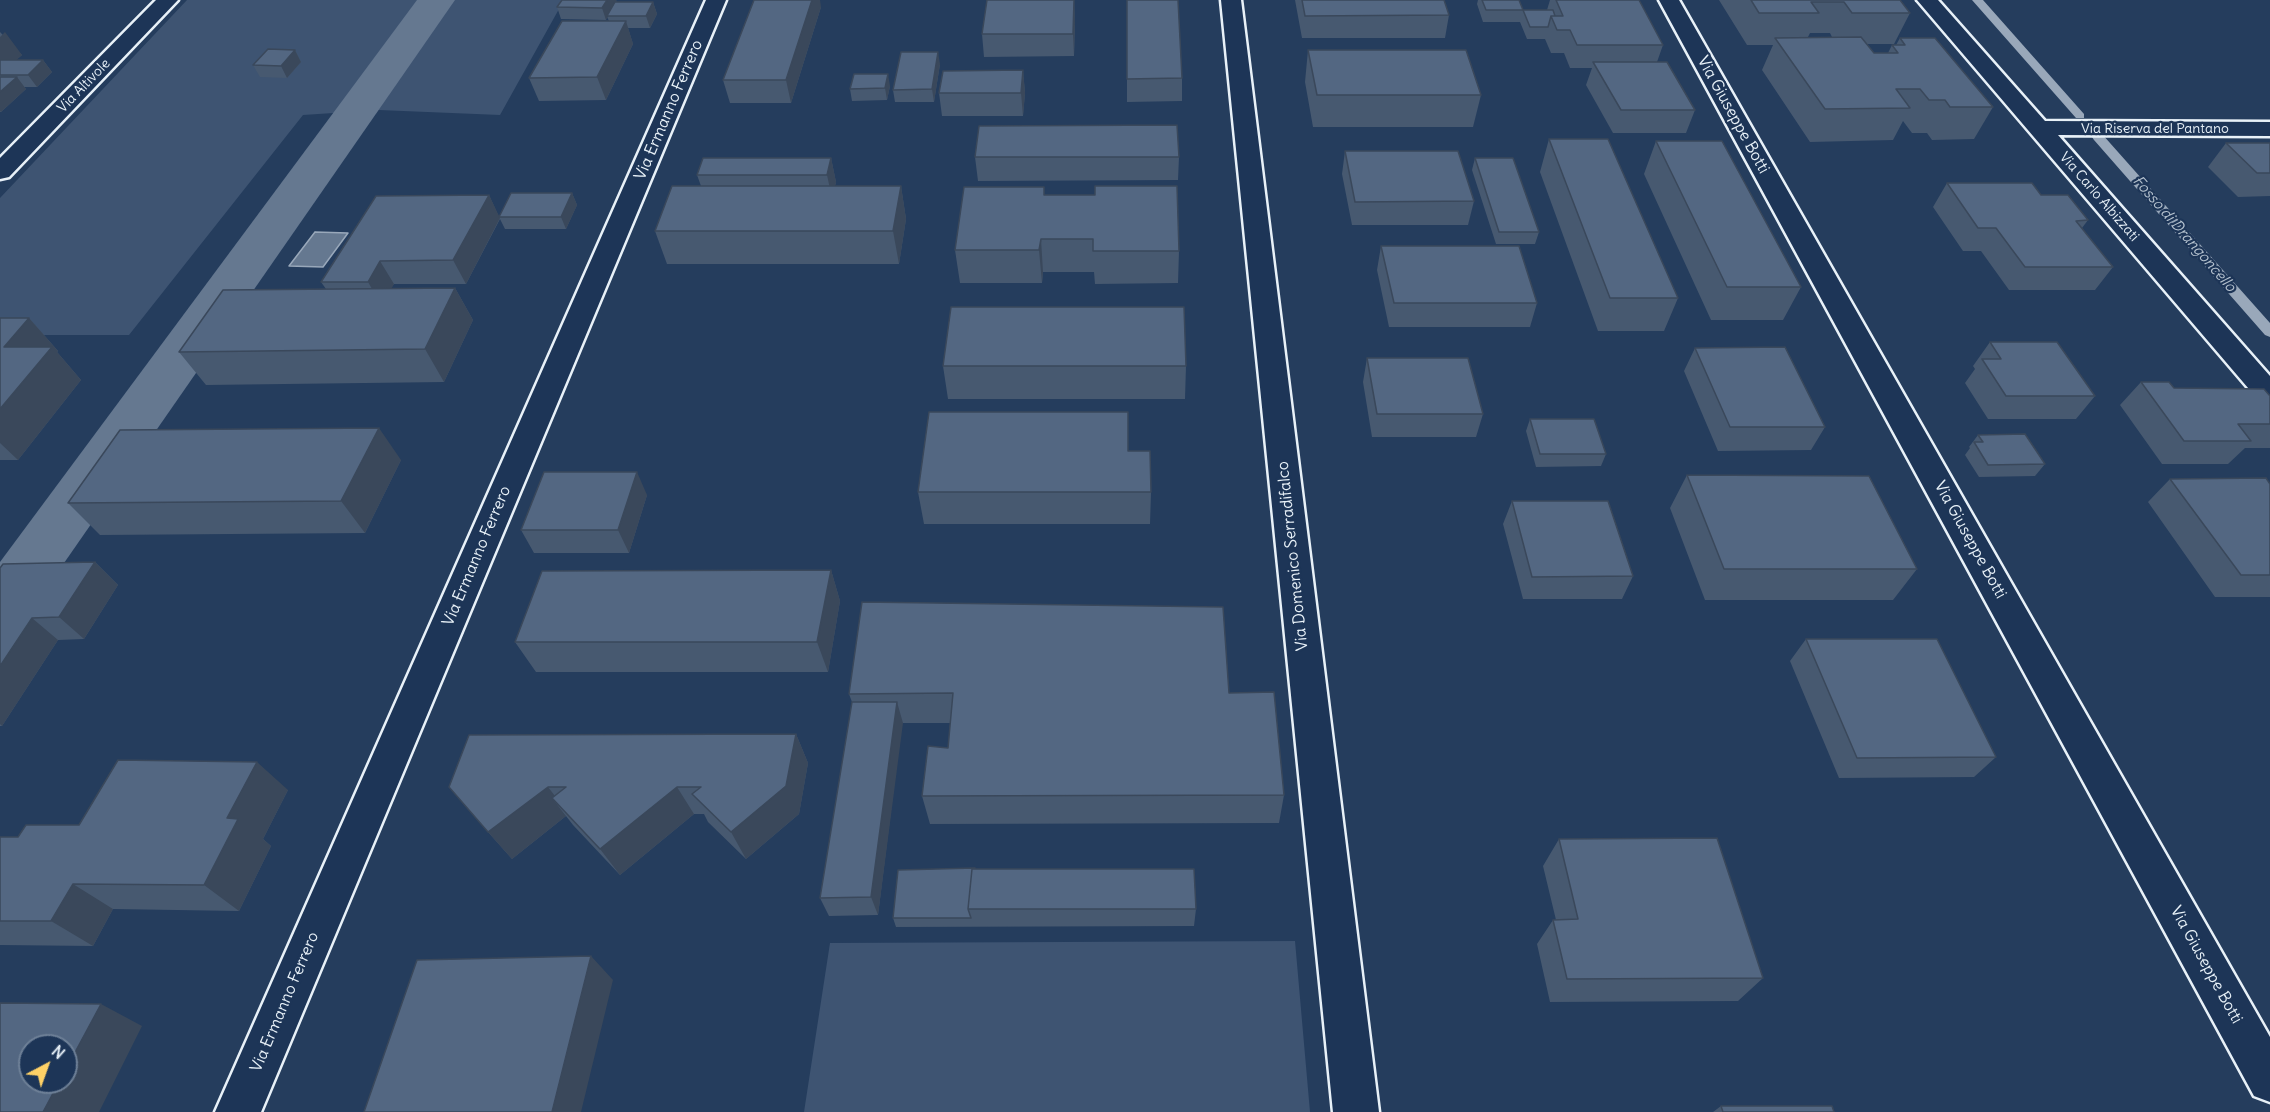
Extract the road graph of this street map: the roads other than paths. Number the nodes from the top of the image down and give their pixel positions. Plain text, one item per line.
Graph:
1 (168, 0) edge
2 (716, 0) edge
3 (1231, 0) edge
4 (1669, 0) edge
5 (1927, 0) edge
6 (2040, 128) junction
7 (2270, 129) edge
8 (0, 172) edge
9 (2270, 395) edge
10 (2270, 1080) edge
11 (238, 1112) edge
12 (1356, 1112) edge

1 - 8 street, Via Altivole
2 - 11 street, Via Ermanno Ferrero
3 - 12 street, Via Domenico Serradifalco
4 - 10 street, Via Giuseppe Botti
5 - 6 street, Via Carlo Albizzati
6 - 7 street, Via Riserva del Pantano
6 - 9 street, Via Carlo Albizzati

